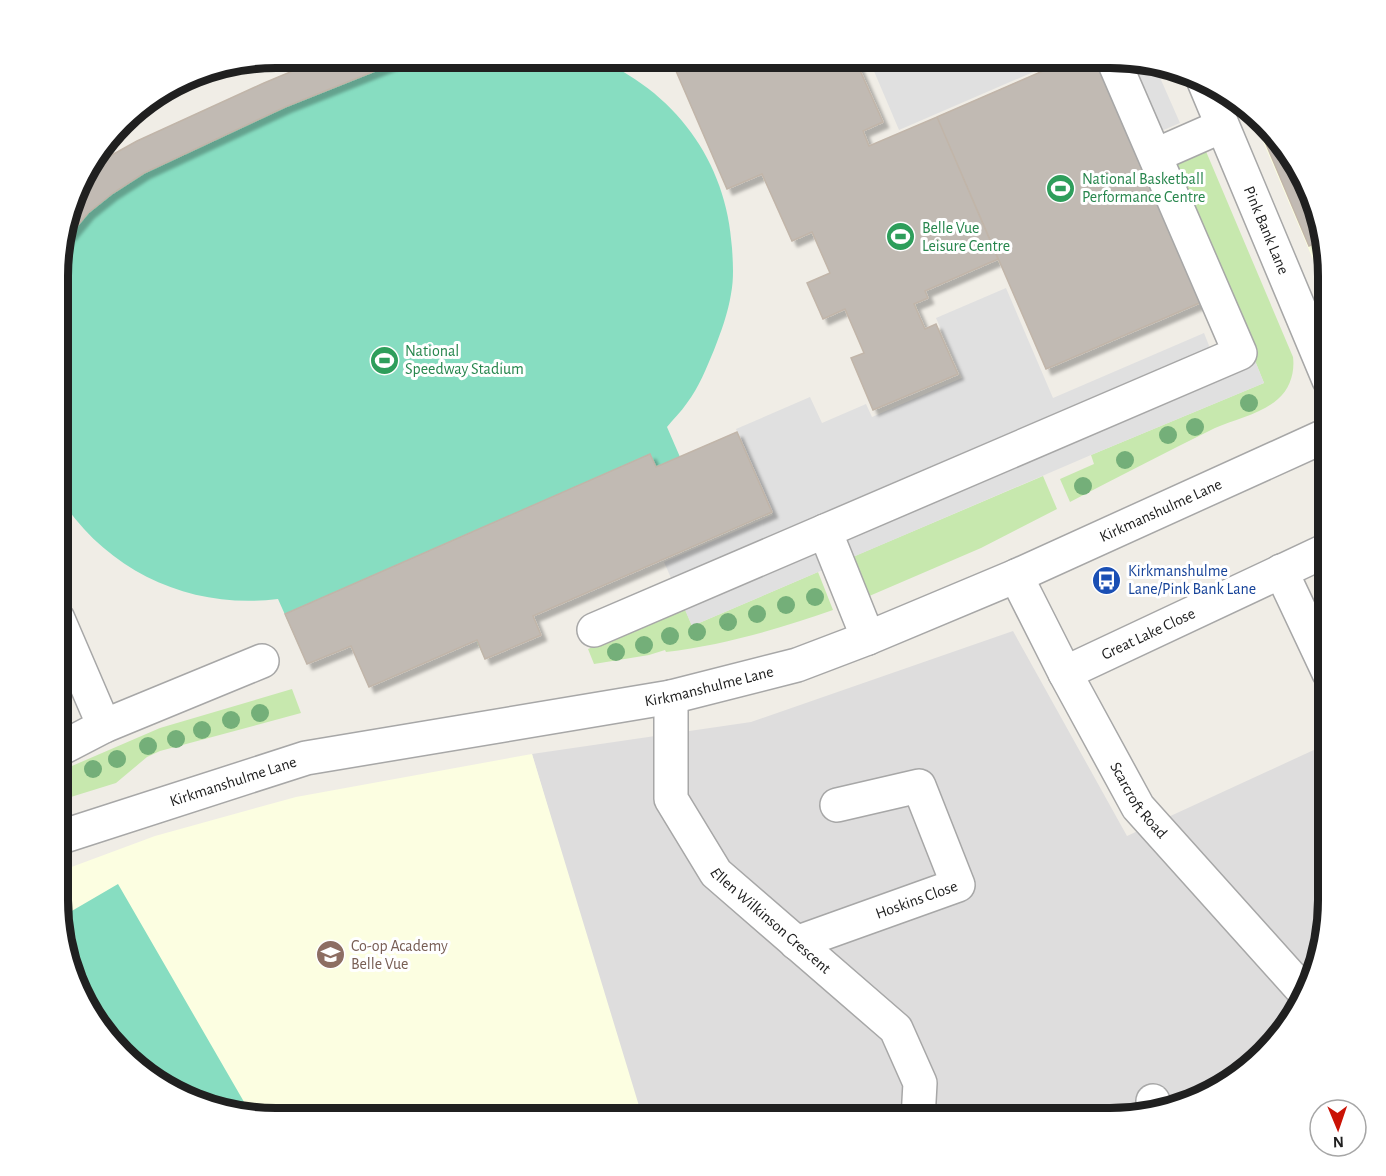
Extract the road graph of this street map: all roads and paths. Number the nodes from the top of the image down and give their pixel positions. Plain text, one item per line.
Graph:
1 (1117, 68) edge
2 (1208, 93) edge
3 (1222, 126) junction
4 (1156, 155) junction
5 (1318, 354) edge
6 (1318, 439) edge
7 (825, 531) junction
8 (1318, 554) edge
9 (1281, 571) junction
10 (1016, 576) junction
11 (594, 630) dead end
12 (868, 638) junction
13 (68, 642) edge
14 (1318, 650) edge
15 (262, 661) dead end
16 (1065, 673) junction
17 (671, 697) junction
18 (104, 726) junction
19 (68, 745) edge
20 (837, 805) dead end
21 (68, 835) edge
22 (796, 943) junction
23 (1300, 987) edge
24 (919, 1108) edge

1 - 4 street
2 - 3 street, Pink Bank Lane
3 - 4 street
3 - 5 street, Pink Bank Lane
4 - 7 street
6 - 10 street, Kirkmanshulme Lane
7 - 11 street
7 - 12 street
8 - 9 street, Great Lake Close
9 - 14 street
9 - 16 street, Great Lake Close
10 - 12 street, Kirkmanshulme Lane
10 - 16 street, Scarcroft Road
12 - 17 street, Kirkmanshulme Lane
13 - 18 street
15 - 18 street
16 - 23 street, Scarcroft Road
17 - 21 street, Kirkmanshulme Lane
17 - 22 street, Ellen Wilkinson Crescent
18 - 19 street
20 - 22 street, Hoskins Close
22 - 24 street, Ellen Wilkinson Crescent

